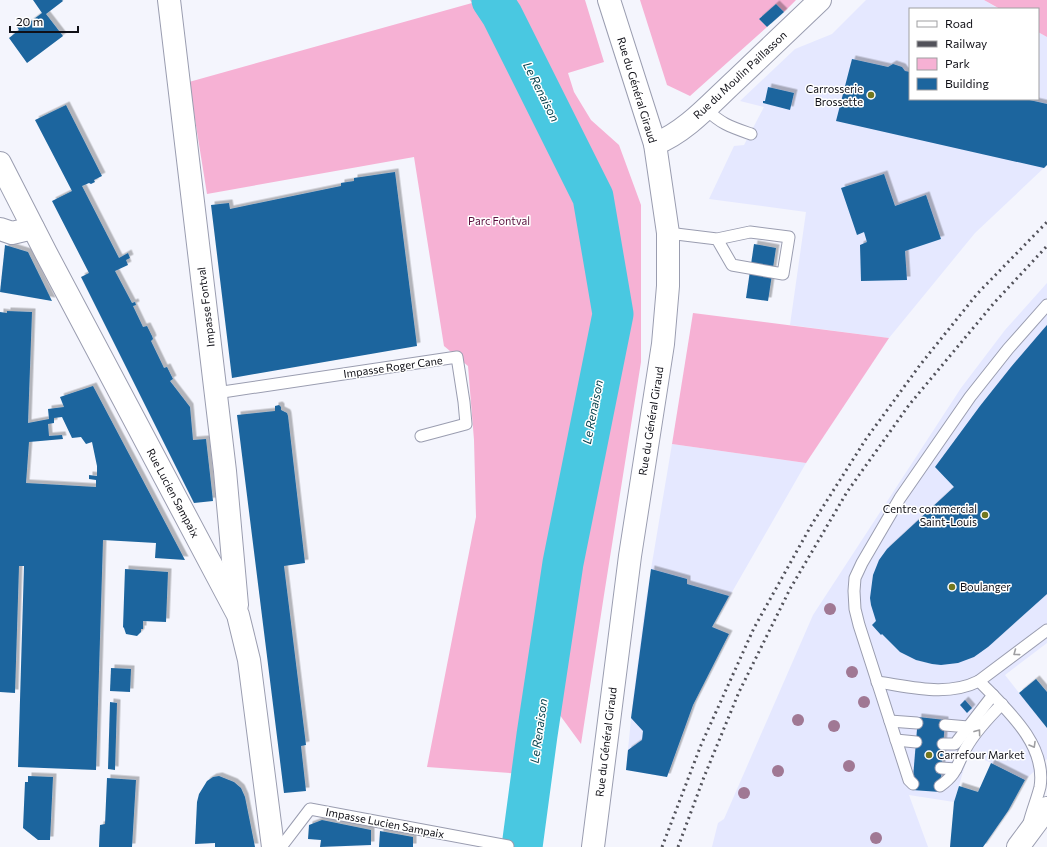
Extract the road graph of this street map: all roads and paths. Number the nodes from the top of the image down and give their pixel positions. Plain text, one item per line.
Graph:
1 (169, 0) edge
2 (609, 0) edge
3 (820, 0) edge
4 (706, 108) junction
5 (751, 134) dead end
6 (655, 144) junction
7 (0, 163) edge
8 (33, 228) junction
9 (0, 229) edge
10 (668, 234) junction
11 (717, 239) junction
12 (1047, 305) edge
13 (216, 393) junction
14 (421, 436) dead end
15 (238, 615) junction
16 (1047, 630) edge
17 (979, 681) junction
18 (877, 682) junction
19 (993, 695) junction
20 (1002, 704) junction
21 (890, 721) junction
22 (918, 723) dead end
23 (945, 726) dead end
24 (968, 727) junction
25 (896, 740) junction
26 (916, 742) dead end
27 (944, 744) dead end
28 (941, 768) dead end
29 (956, 769) junction
30 (913, 784) dead end
31 (940, 786) dead end
32 (1047, 808) edge
33 (508, 846) edge
34 (1020, 846) edge
35 (273, 847) edge
36 (282, 847) edge
37 (593, 847) edge

1 - 13 street, Impasse Fontval
2 - 6 street, Rue du Général Giraud
3 - 4 street, Rue du Moulin Paillasson
4 - 5 lane
4 - 6 street, Rue du Moulin Paillasson
6 - 10 street, Rue du Général Giraud
7 - 8 street, Rue Lucien Sampaix
8 - 9 street
8 - 15 street, Rue Lucien Sampaix
10 - 11 lane
10 - 37 street, Rue du Général Giraud
11 - 11 lane
12 - 18 lane
13 - 14 lane, Impasse Roger Cane
13 - 15 street, Impasse Fontval
15 - 35 street, Rue Lucien Sampaix
16 -> 17 lane
17 - 18 lane
17 - 19 lane
18 - 21 lane
19 - 20 lane
19 - 24 lane
29 -> 20 lane
20 -> 34 lane
21 - 22 lane
21 - 25 lane
23 - 24 lane
24 - 27 lane
25 - 26 lane
25 - 30 lane
28 - 29 lane
29 - 31 lane
32 - 34 street
33 - 36 lane, Impasse Lucien Sampaix

